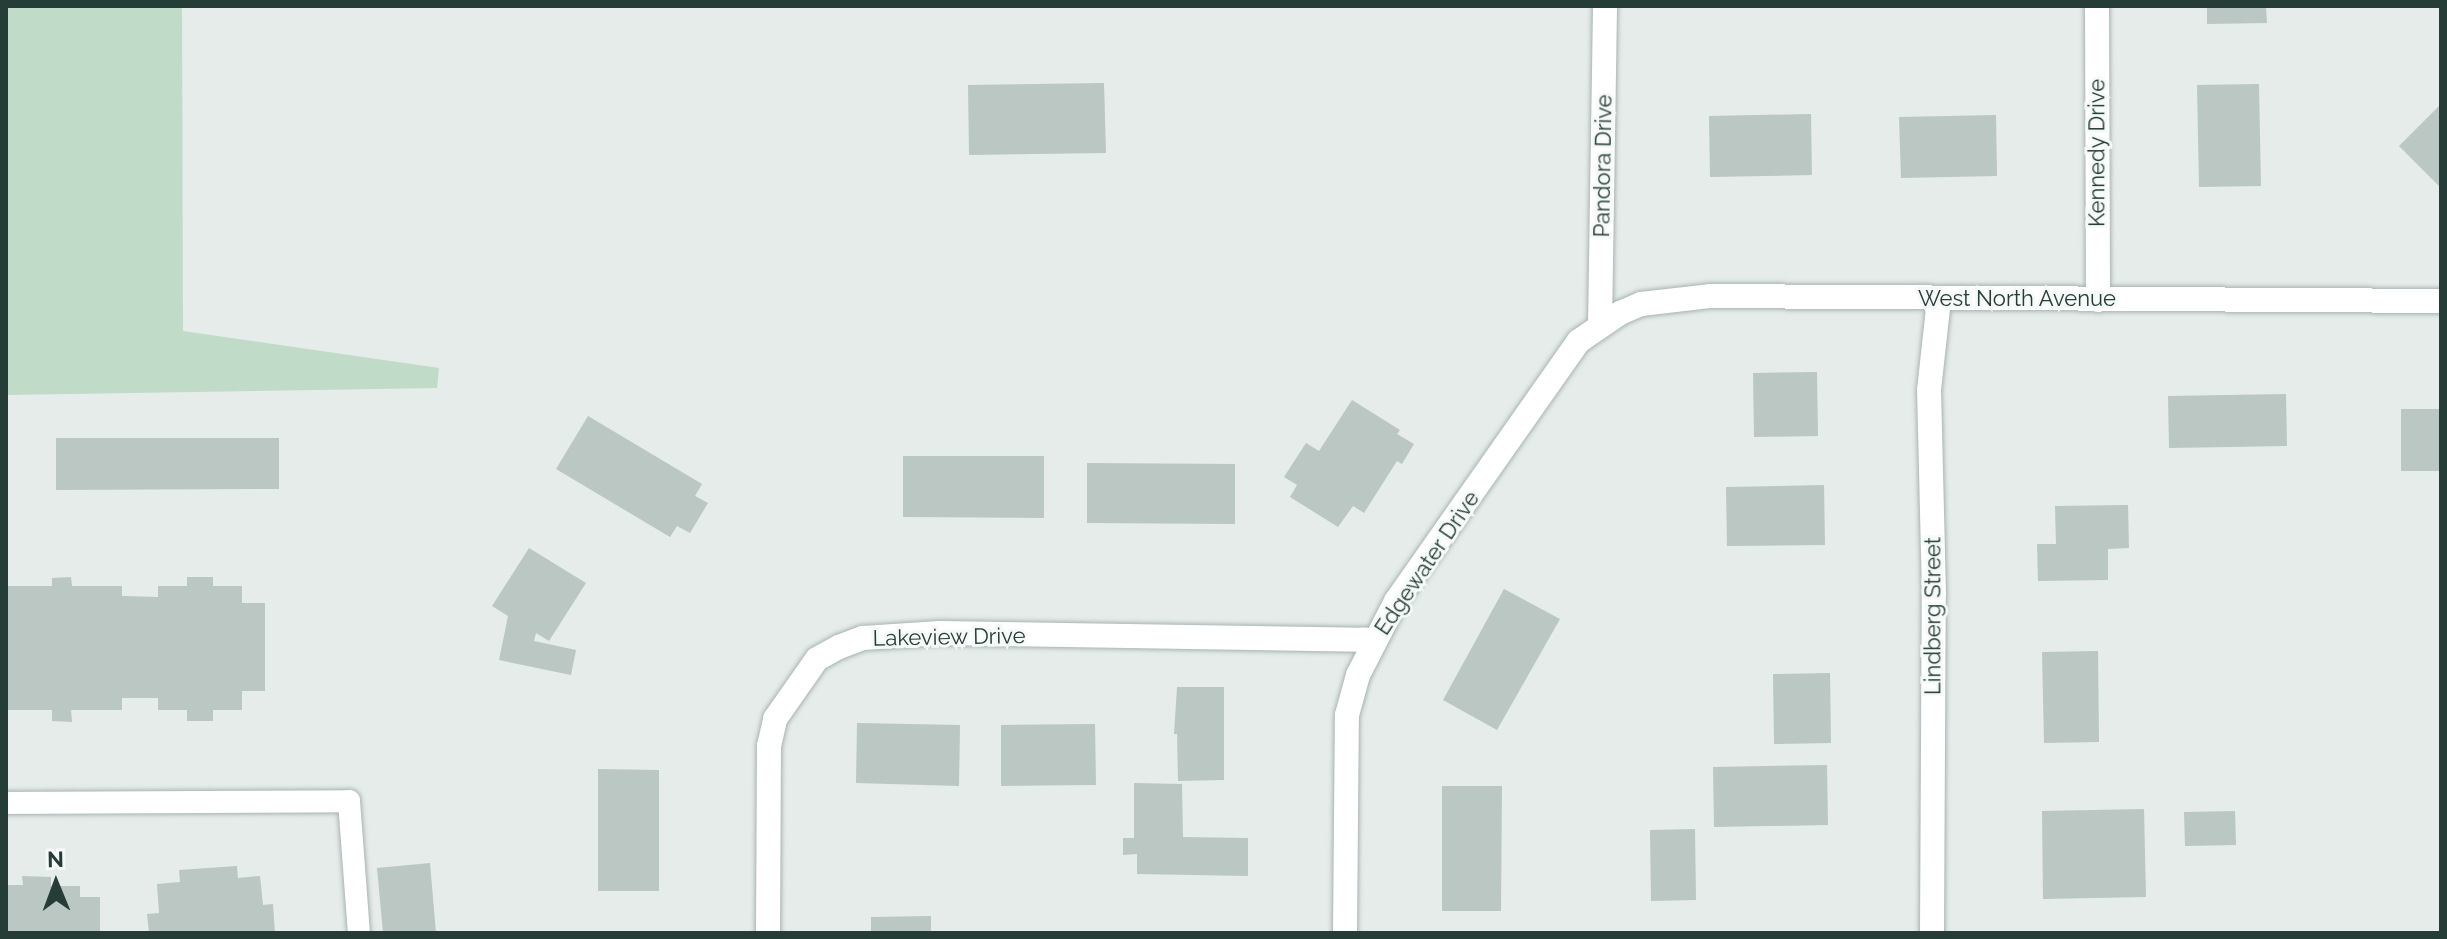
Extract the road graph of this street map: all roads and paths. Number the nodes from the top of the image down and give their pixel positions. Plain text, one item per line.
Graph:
1 (1605, 6) edge
2 (2097, 6) edge
3 (1939, 299) junction
4 (2098, 300) junction
5 (2441, 301) edge
6 (1600, 326) junction
7 (1374, 640) junction
8 (6, 803) edge
9 (359, 933) edge
10 (768, 933) edge
11 (1345, 933) edge
12 (1932, 933) edge

1 - 6 street, Pandora Drive
2 - 4 street, Kennedy Drive
3 - 4 street, West North Avenue
3 - 6 street, West North Avenue
3 - 12 street, Lindberg Street
4 - 5 street, West North Avenue
6 - 7 street, Edgewater Drive
7 - 10 street, Lakeview Drive
7 - 11 street, Edgewater Drive
8 - 9 lane

